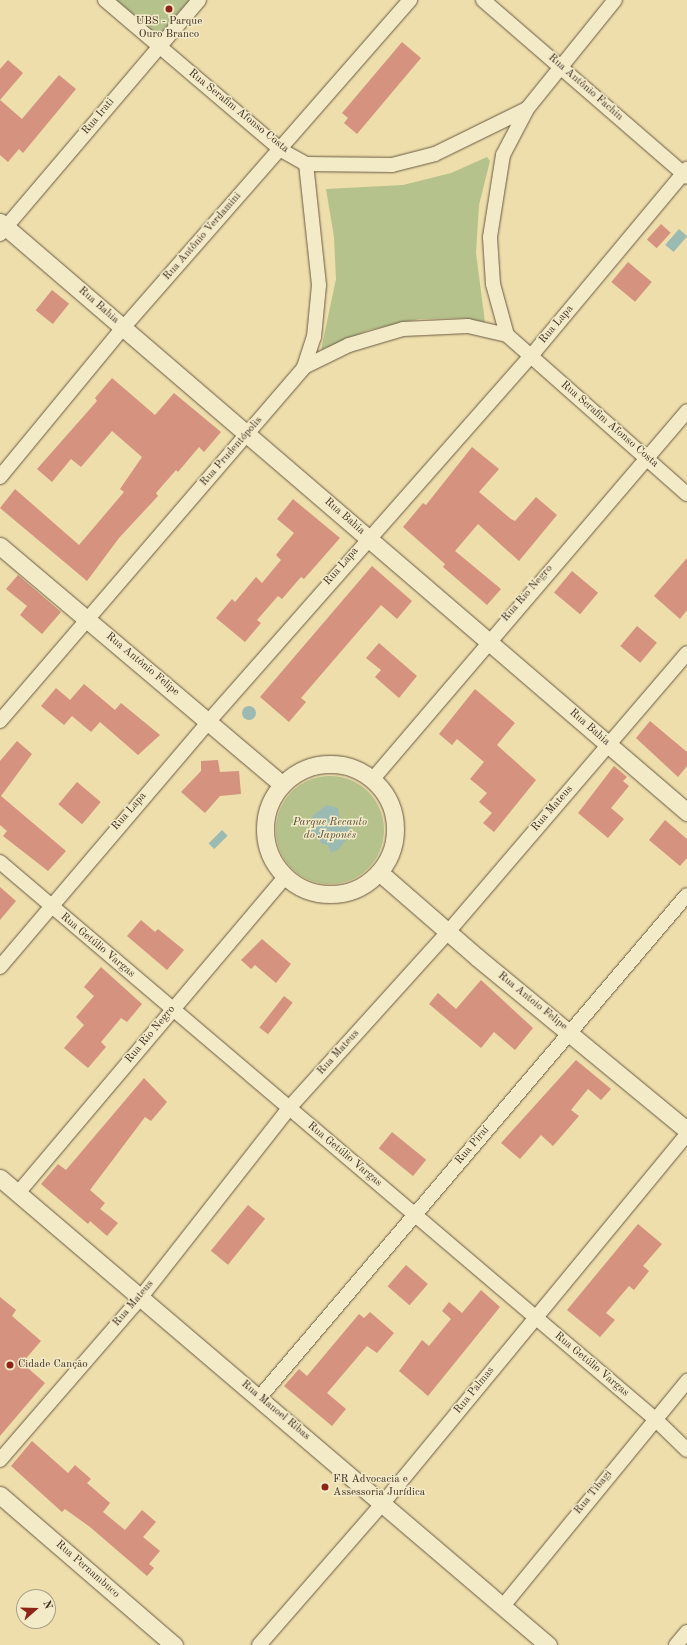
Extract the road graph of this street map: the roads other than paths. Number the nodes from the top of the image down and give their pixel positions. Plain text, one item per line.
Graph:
1 (105, 0) edge
2 (199, 0) edge
3 (410, 0) edge
4 (483, 0) edge
5 (616, 0) edge
6 (159, 47) junction
7 (560, 65) junction
8 (527, 109) junction
9 (281, 150) junction
10 (306, 164) junction
11 (686, 173) edge
12 (2, 228) edge
13 (123, 328) junction
14 (507, 335) junction
15 (531, 356) junction
16 (304, 368) junction
17 (687, 411) edge
18 (246, 433) junction
19 (646, 457) junction
20 (0, 477) edge
21 (687, 494) edge
22 (368, 538) junction
23 (0, 546) edge
24 (89, 620) junction
25 (488, 641) junction
26 (687, 653) edge
27 (0, 721) edge
28 (209, 721) junction
29 (608, 744) junction
30 (372, 780) junction
31 (282, 784) junction
32 (687, 812) edge
33 (0, 862) edge
34 (379, 872) junction
35 (285, 877) junction
36 (687, 895) edge
37 (50, 906) junction
38 (448, 932) junction
39 (0, 967) edge
40 (173, 1010) junction
41 (570, 1033) junction
42 (289, 1108) junction
43 (687, 1130) edge
44 (687, 1134) edge
45 (0, 1178) edge
46 (18, 1193) junction
47 (415, 1215) junction
48 (141, 1297) junction
49 (536, 1318) junction
50 (687, 1381) edge
51 (259, 1398) junction
52 (654, 1418) junction
53 (687, 1450) edge
54 (0, 1460) edge
55 (0, 1495) edge
56 (383, 1503) junction
57 (503, 1606) junction
58 (687, 1632) edge
59 (174, 1645) edge
60 (259, 1645) edge
61 (548, 1645) edge
62 (676, 1645) edge

1 - 6 street, Rua Serafim Afonso Costa
2 - 6 street, Rua Irati
3 - 9 street, Rua Antônio Verdamini
4 - 7 street, Rua Antônio Fachin
5 - 7 street
6 - 9 street, Rua Serafim Afonso Costa
6 - 12 street, Rua Irati
7 - 8 street
7 - 11 street, Rua Antônio Fachin
8 - 10 street, Rua Serafim Afonso Costa
8 - 14 street
9 - 10 street, Rua Serafim Afonso Costa
9 - 13 street, Rua Antônio Verdamini
10 - 16 street
11 - 15 street, Rua Lapa
12 - 13 street, Rua Bahia
13 - 18 street, Rua Bahia
13 - 20 street, Rua Antônio Verdamini
14 - 15 street, Rua Prudentópolis
14 - 16 street, Rua Prudentópolis
15 - 19 street, Rua Serafim Afonso Costa
15 - 22 street, Rua Lapa
16 - 18 street, Rua Prudentópolis
17 - 19 street, Rua Rio Negro
18 - 22 street, Rua Bahia
18 - 24 street, Rua Prudentópolis
19 - 21 street, Rua Serafim Afonso Costa
19 - 25 street, Rua Rio Negro
22 - 25 street, Rua Bahia
22 - 28 street, Rua Lapa
23 - 24 street, Rua Antônio Felipe
24 - 27 street, Rua Prudentópolis
24 - 28 street, Rua Antônio Felipe
25 - 29 street, Rua Bahia
25 - 30 street, Rua Rio Negro
26 - 29 street, Rua Mateus
28 - 31 street, Rua Antônio Felipe
28 - 37 street, Rua Lapa
29 - 32 street, Rua Bahia
29 - 38 street, Rua Mateus
30 - 31 street
30 - 34 street
31 - 35 street
33 - 37 street, Rua Getúlio Vargas
34 - 35 street
34 - 38 street, Rua Antoio Felipe
35 - 40 street, Rua Rio Negro
36 - 41 street, Rua Piraí
37 - 39 street, Rua Lapa
37 - 40 street, Rua Getúlio Vargas
38 - 41 street, Rua Antoio Felipe
38 - 42 street, Rua Mateus
40 - 42 street, Rua Getúlio Vargas
40 - 46 street, Rua Rio Negro
41 - 43 street, Rua Antoio Felipe
41 - 47 street, Rua Piraí
42 - 47 street, Rua Getúlio Vargas
42 - 48 street, Rua Mateus
44 - 49 street, Rua Palmas
45 - 46 street, Rua Manoel Ribas
46 - 48 street, Rua Manoel Ribas
47 - 49 street, Rua Getúlio Vargas
47 - 51 street, Rua Piraí
48 - 51 street, Rua Manoel Ribas
48 - 54 street, Rua Mateus
49 - 52 street, Rua Getúlio Vargas
49 - 56 street, Rua Palmas
50 - 52 street, Rua Tibagi
51 - 56 street, Rua Manoel Ribas
52 - 53 street, Rua Getúlio Vargas
52 - 57 street, Rua Tibagi
55 - 59 street, Rua Pernambuco
56 - 57 street, Rua Manoel Ribas
56 - 60 street, Rua Palmas
57 - 61 street, Rua Manoel Ribas
58 - 62 street

